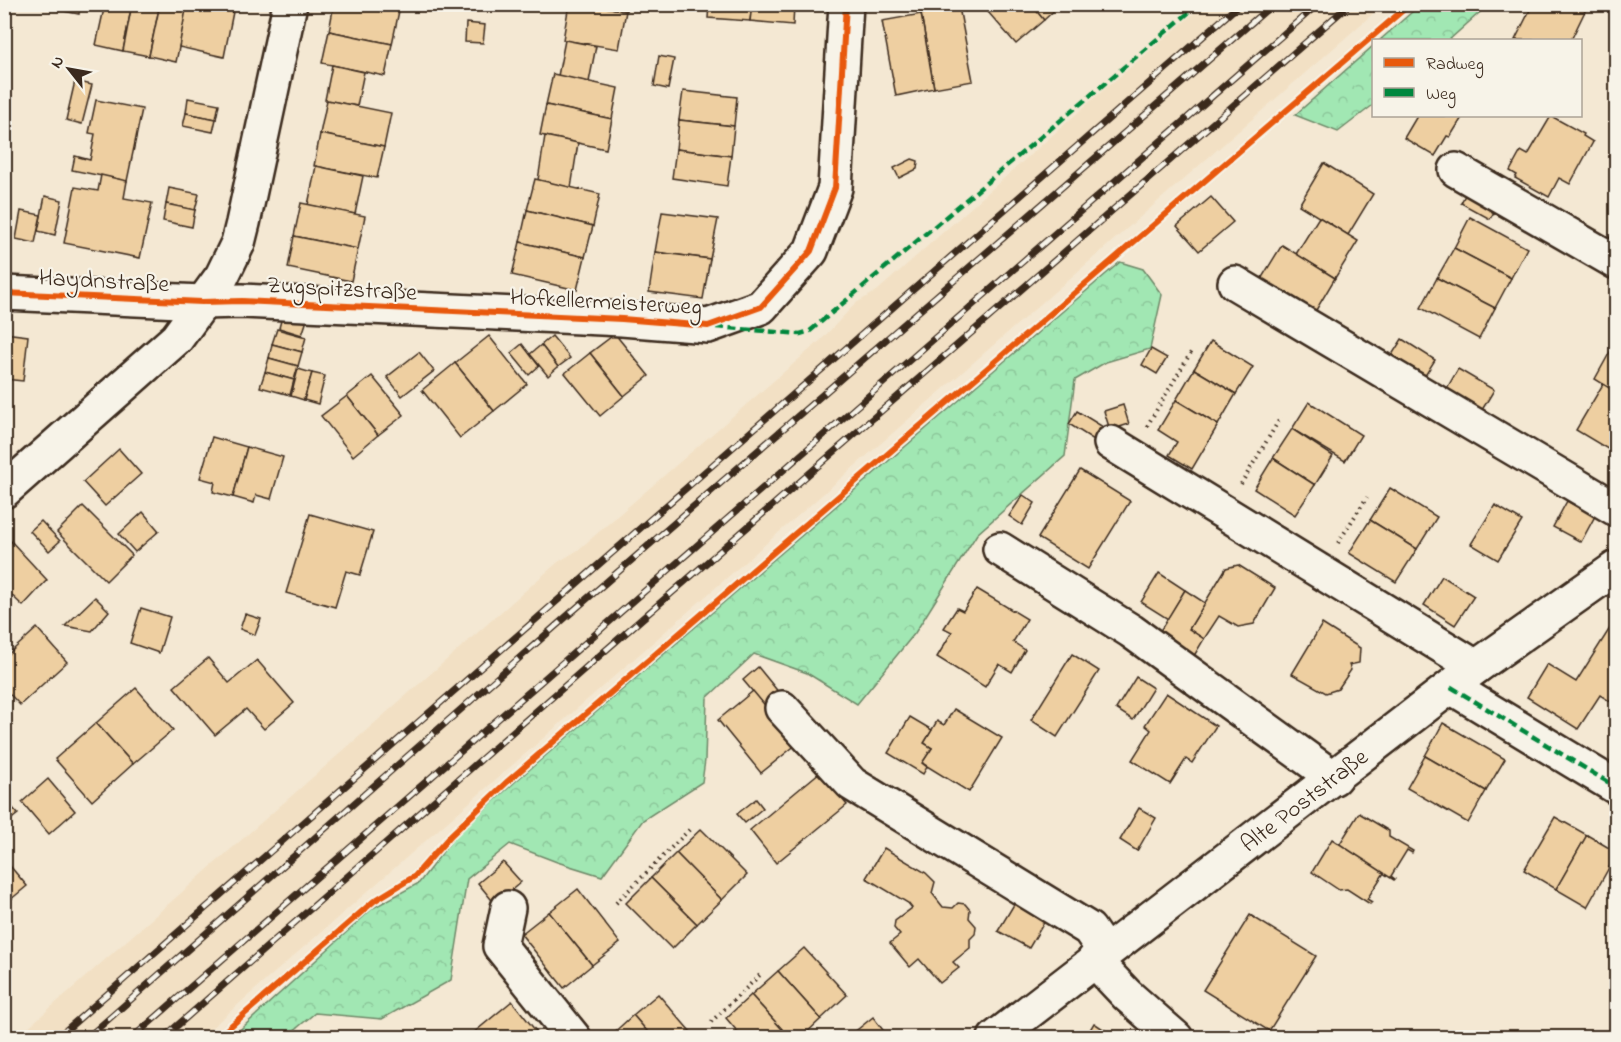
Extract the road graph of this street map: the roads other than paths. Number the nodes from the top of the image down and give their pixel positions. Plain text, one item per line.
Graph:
1 (291, 4) edge
2 (846, 4) edge
3 (1455, 170) dead end
4 (1617, 262) edge
5 (1235, 283) dead end
6 (4, 293) edge
7 (202, 302) junction
8 (480, 314) joint
9 (1120, 449) road end
10 (4, 491) edge
11 (1617, 509) edge
12 (1000, 549) dead end
13 (1617, 568) edge
14 (1476, 667) junction
15 (1451, 687) junction
16 (782, 708) dead end
17 (1334, 778) junction
18 (1617, 787) edge
19 (508, 908) dead end
20 (1099, 956) junction
21 (574, 1038) edge
22 (995, 1038) edge
23 (1176, 1038) edge

1 - 7 street
2 - 8 street, Hofkellermeisterweg
3 - 4 street
5 - 11 street
6 - 7 street, Haydnstraße
7 - 8 street, Zugspitzstraße
7 - 10 street
9 - 14 street
12 - 17 street
13 - 14 street, Alte Poststraße
14 - 15 street, Alte Poststraße
15 - 17 street, Alte Poststraße
15 - 18 street
16 - 20 street
17 - 20 street, Alte Poststraße
19 - 21 street
20 - 22 street, Alte Poststraße
20 - 23 street

